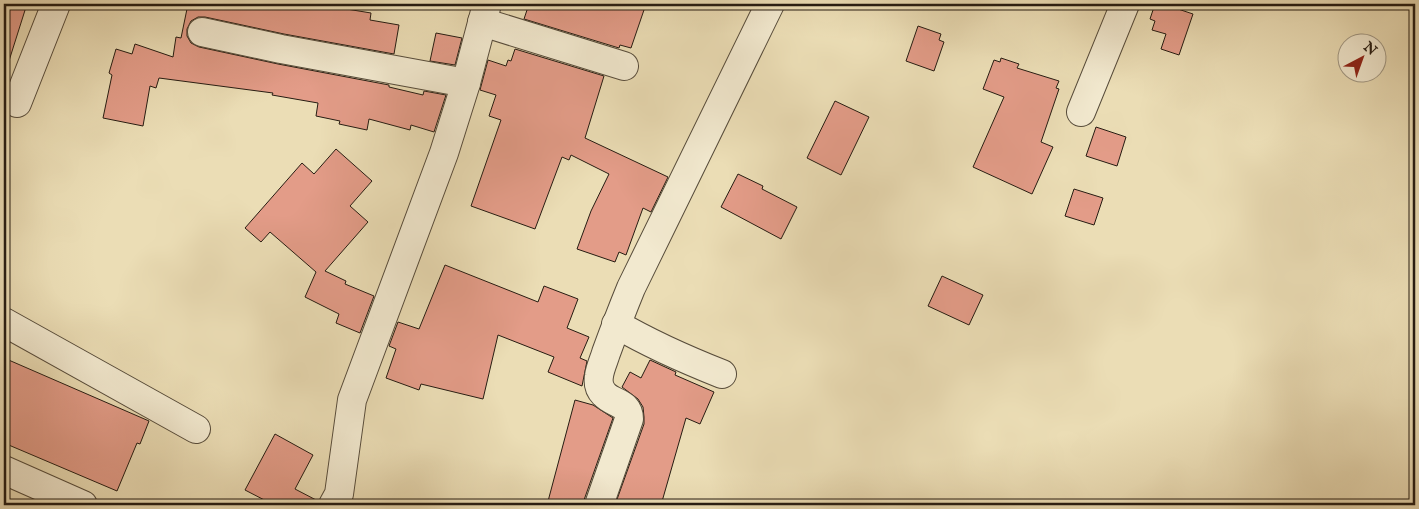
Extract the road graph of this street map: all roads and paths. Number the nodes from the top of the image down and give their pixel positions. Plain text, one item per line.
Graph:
1 (56, 4) edge
2 (770, 4) edge
3 (1125, 4) edge
4 (485, 13) edge
5 (202, 32) dead end
6 (624, 66) dead end
7 (466, 83) junction
8 (17, 103) dead end
9 (1081, 112) dead end
10 (4, 322) edge
11 (616, 324) junction
12 (722, 374) dead end
13 (196, 429) dead end
14 (4, 470) edge
15 (84, 505) edge
16 (333, 505) edge
17 (599, 505) edge

1 - 8 street
2 - 11 street
3 - 9 street
4 - 6 street
4 - 7 street
5 - 7 street
7 - 16 street
10 - 13 street
11 - 12 street
11 - 17 street
14 - 15 street

